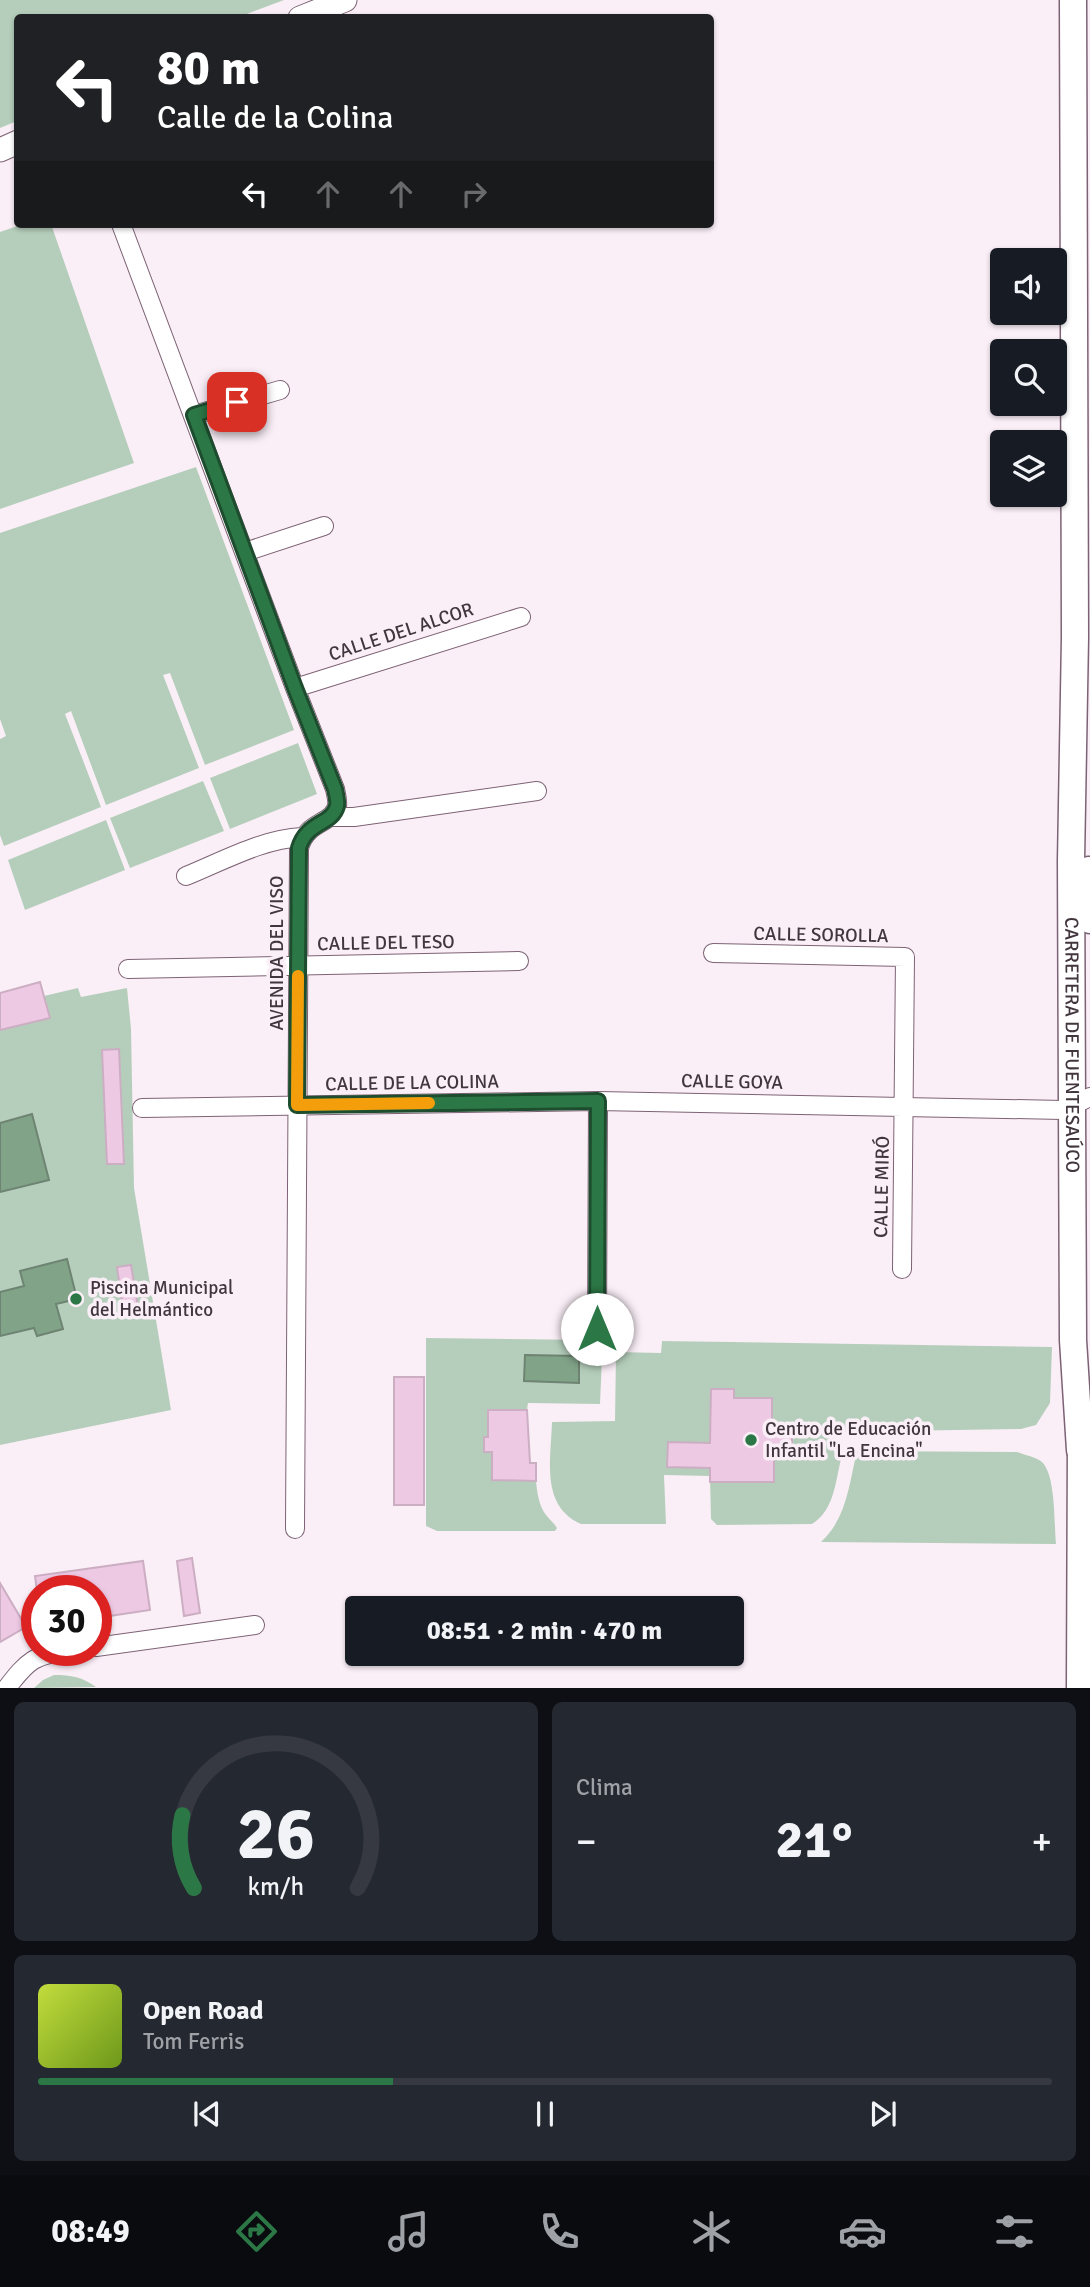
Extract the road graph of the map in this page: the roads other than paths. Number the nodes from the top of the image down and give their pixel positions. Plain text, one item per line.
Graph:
1 (345, 0) edge
2 (1073, 0) edge
3 (310, 14) edge
4 (123, 228) edge
5 (280, 390) dead end
6 (194, 415) junction
7 (324, 526) dead end
8 (245, 552) junction
9 (521, 617) dead end
10 (1075, 638) junction
11 (295, 688) junction
12 (537, 791) dead end
13 (330, 817) junction
14 (302, 837) junction
15 (1089, 860) edge
16 (186, 876) dead end
17 (1081, 923) edge
18 (713, 953) dead end
19 (519, 961) dead end
20 (298, 965) junction
21 (128, 969) dead end
22 (1082, 1010) edge
23 (1084, 1097) edge
24 (598, 1101) junction
25 (297, 1105) junction
26 (904, 1106) junction
27 (142, 1108) dead end
28 (1090, 1156) edge
29 (1090, 1249) edge
30 (902, 1269) dead end
31 (597, 1329) dead end
32 (1080, 1450) junction
33 (295, 1530) dead end
34 (255, 1625) dead end
35 (112, 1645) edge
36 (25, 1666) edge
37 (7, 1688) edge
38 (1080, 1688) edge

1 - 3 street
2 - 10 main road, CARRETERA DE FUENTESAÚCO
4 - 6 street
5 - 6 street
6 - 8 street
7 - 8 street
8 - 11 street
9 - 11 street, CALLE DEL ALCOR
10 - 15 main road, CARRETERA DE FUENTESAÚCO
10 - 17 main road, CARRETERA DE FUENTESAÚCO
11 - 13 street
12 - 13 street
13 - 14 street
14 - 16 street
14 - 20 street, AVENIDA DEL VISO
15 - 17 main road, CARRETERA DE FUENTESAÚCO
17 - 22 main road
18 - 26 street, CALLE SOROLLA
19 - 20 street, CALLE DEL TESO
20 - 21 street, CALLE DEL TESO
20 - 25 street, AVENIDA DEL VISO
22 - 23 main road
23 - 26 street, CALLE GOYA
23 - 28 main road
23 - 32 main road, CARRETERA DE FUENTESAÚCO
24 - 25 street, CALLE DE LA COLINA
24 - 26 street, CALLE GOYA
24 - 31 street
25 - 27 street, CALLE DE LA COLINA
25 - 33 street, AVENIDA DEL VISO
26 - 30 street, CALLE MIRÓ
29 - 32 main road, CARRETERA DE FUENTESAÚCO
32 - 38 main road, CARRETERA DE FUENTESAÚCO
34 - 35 street
36 - 37 street

